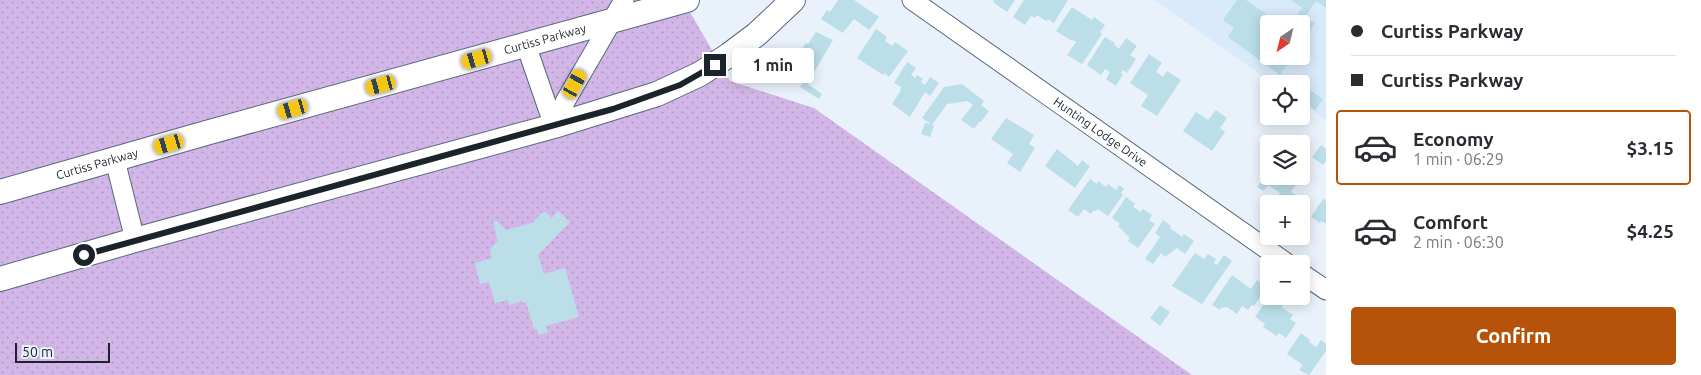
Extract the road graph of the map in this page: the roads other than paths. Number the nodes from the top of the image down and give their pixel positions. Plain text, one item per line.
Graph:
1 (624, 0) edge
2 (687, 0) edge
3 (793, 0) edge
4 (912, 0) edge
5 (612, 21) junction
6 (526, 45) junction
7 (554, 126) junction
8 (115, 160) junction
9 (0, 192) edge
10 (135, 240) junction
11 (1275, 255) edge
12 (1310, 279) edge
13 (0, 280) edge
14 (1326, 290) edge

1 - 5 street
2 - 5 main road, Curtiss Parkway
3 - 7 main road
4 - 11 street, Hunting Lodge Drive
5 - 6 main road, Curtiss Parkway
5 - 7 street
6 - 7 street
6 - 8 main road, Curtiss Parkway
7 - 10 main road
8 - 9 main road, Curtiss Parkway
8 - 10 street
10 - 13 main road
12 - 14 street

